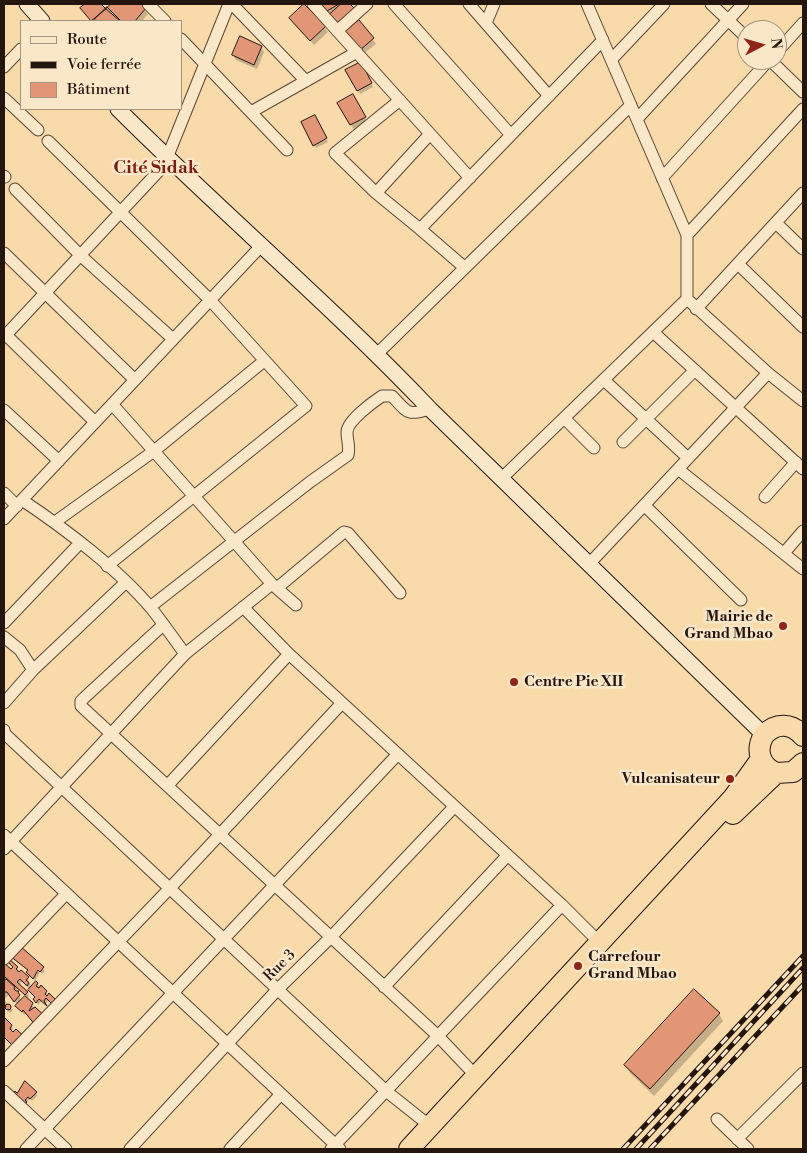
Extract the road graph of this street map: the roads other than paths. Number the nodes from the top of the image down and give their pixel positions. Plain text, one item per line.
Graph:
1 (27, 4) edge
2 (148, 4) edge
3 (230, 4) edge
4 (313, 4) edge
5 (367, 4) edge
6 (394, 4) edge
7 (469, 4) edge
8 (494, 4) edge
9 (587, 4) edge
10 (664, 4) edge
11 (711, 4) edge
12 (743, 4) edge
13 (41, 20) edge
14 (164, 20) edge
15 (728, 20) junction
16 (486, 23) junction
17 (803, 23) edge
18 (737, 29) edge
19 (337, 31) junction
20 (182, 40) edge
21 (604, 40) junction
22 (787, 41) edge
23 (20, 50) edge
24 (356, 52) junction
25 (612, 59) junction
26 (205, 64) junction
27 (4, 67) edge
28 (761, 70) edge
29 (780, 70) edge
30 (306, 81) junction
31 (803, 92) edge
32 (548, 96) junction
33 (4, 98) edge
34 (400, 100) junction
35 (631, 105) junction
36 (803, 109) edge
37 (119, 110) edge
38 (251, 112) junction
39 (637, 119) junction
40 (38, 130) dead end
41 (430, 134) junction
42 (511, 136) junction
43 (48, 141) dead end
44 (286, 150) dead end
45 (168, 159) junction
46 (470, 178) junction
47 (662, 178) junction
48 (15, 189) dead end
49 (376, 193) junction
50 (803, 194) edge
51 (120, 212) junction
52 (776, 222) junction
53 (420, 229) junction
54 (687, 235) junction
55 (262, 245) junction
56 (803, 248) edge
57 (4, 253) edge
58 (80, 255) junction
59 (738, 264) junction
60 (464, 267) junction
61 (45, 293) junction
62 (687, 299) junction
63 (210, 300) junction
64 (696, 309) junction
65 (803, 327) edge
66 (653, 332) junction
67 (4, 335) edge
68 (173, 339) junction
69 (377, 354) junction
70 (264, 362) junction
71 (695, 370) junction
72 (768, 373) junction
73 (135, 380) junction
74 (604, 380) junction
75 (803, 401) edge
76 (112, 404) junction
77 (736, 407) junction
78 (430, 408) junction
79 (4, 410) edge
80 (564, 418) junction
81 (646, 419) junction
82 (95, 422) junction
83 (623, 442) dead end
84 (594, 448) dead end
85 (154, 451) junction
86 (688, 458) junction
87 (58, 461) junction
88 (800, 466) edge
89 (678, 469) junction
90 (502, 478) junction
91 (4, 493) edge
92 (195, 497) junction
93 (765, 497) dead end
94 (19, 503) junction
95 (644, 505) junction
96 (4, 519) edge
97 (55, 522) junction
98 (803, 531) edge
99 (235, 542) junction
100 (80, 543) junction
101 (784, 553) junction
102 (589, 564) junction
103 (107, 566) junction
104 (803, 569) edge
105 (125, 583) junction
106 (275, 586) junction
107 (400, 593) dead end
108 (741, 600) dead end
109 (296, 605) dead end
110 (150, 607) junction
111 (243, 607) junction
112 (4, 624) edge
113 (163, 625) junction
114 (4, 637) edge
115 (185, 654) junction
116 (289, 654) junction
117 (33, 670) junction
118 (4, 703) edge
119 (342, 703) junction
120 (799, 726) edge
121 (4, 730) edge
122 (112, 733) junction
123 (764, 735) junction
124 (398, 754) junction
125 (761, 759) junction
126 (793, 772) edge
127 (168, 785) junction
128 (62, 787) junction
129 (454, 807) junction
130 (220, 834) junction
131 (6, 842) edge
132 (507, 856) junction
133 (276, 885) junction
134 (170, 888) junction
135 (66, 894) junction
136 (562, 905) junction
137 (331, 937) junction
138 (222, 939) junction
139 (119, 942) junction
140 (600, 943) junction
141 (4, 959) edge
142 (384, 987) junction
143 (277, 990) junction
144 (172, 992) junction
145 (438, 1036) junction
146 (227, 1044) junction
147 (4, 1061) edge
148 (803, 1073) edge
149 (476, 1076) junction
150 (386, 1090) junction
151 (4, 1092) edge
152 (281, 1094) junction
153 (717, 1119) dead end
154 (430, 1126) junction
155 (44, 1129) junction
156 (737, 1139) junction
157 (335, 1148) edge
158 (26, 1149) edge
159 (66, 1149) edge
160 (130, 1149) edge
161 (230, 1149) edge
162 (409, 1149) edge
163 (423, 1149) edge
164 (748, 1149) edge

1 - 13 street
2 - 14 street
3 - 26 street
3 - 30 street
4 - 19 street
5 - 19 street
6 - 42 street
7 - 16 street
8 - 16 street
9 - 21 street
10 - 25 street
11 - 15 street
12 - 15 street
15 - 18 street
15 - 39 street
16 - 32 street
17 - 22 street
19 - 24 street
20 - 26 street
21 - 25 street
21 - 32 street
23 - 27 street
24 - 30 street
24 - 34 street
25 - 35 street
26 - 38 street
26 - 45 street
28 - 47 street
29 - 31 street
30 - 38 street
32 - 42 street
33 - 40 street
34 - 41 street
34 - 49 street
35 - 39 street
35 - 60 street
36 - 54 street
37 - 45 street
38 - 44 street
39 - 47 street
41 - 46 street
41 - 49 street
42 - 46 street
43 - 51 street
45 - 51 street
45 - 55 street
46 - 53 street
47 - 54 street
48 - 58 street
49 - 53 street
50 - 52 street
51 - 58 street
51 - 63 street
52 - 56 street
52 - 59 street
53 - 60 street
54 - 62 street
55 - 63 street
55 - 69 street
57 - 61 street
58 - 61 street
58 - 68 street
59 - 64 street
59 - 65 street
60 - 69 street
61 - 67 street
61 - 73 street
62 - 64 street
62 - 66 street
63 - 68 street
63 - 70 street
64 - 72 street
66 - 71 street
66 - 74 street
67 - 82 street
68 - 73 street
69 - 78 street
70 - 85 street
70 - 92 street
71 - 77 street
71 - 81 street
72 - 75 street
72 - 77 street
73 - 76 street
74 - 80 street
74 - 81 street
76 - 82 street
76 - 85 street
77 - 86 street
77 - 88 street
78 - 90 street
78 - 99 street
79 - 87 street
80 - 84 street
80 - 90 street
81 - 83 street
81 - 86 street
82 - 87 street
85 - 92 street
85 - 97 street
86 - 89 street
87 - 94 street
88 - 93 street
89 - 95 street
89 - 101 street
90 - 102 street
91 - 94 street
92 - 99 street
92 - 103 street
94 - 96 street
94 - 97 street
95 - 102 street
95 - 108 street
97 - 100 street
98 - 101 street
99 - 106 street
99 - 110 street
100 - 103 street
100 - 112 street
101 - 104 street
102 - 123 street
103 - 105 street
105 - 110 street
105 - 117 street
106 - 107 street
106 - 109 street
106 - 111 street
110 - 113 street
111 - 115 street
111 - 116 street
113 - 115 street
113 - 122 street
114 - 117 street
115 - 122 street
116 - 119 street
116 - 127 street
117 - 118 street
119 - 124 street
119 - 130 street
120 - 123 highway
121 - 128 street
122 - 127 street
122 - 128 street
123 - 125 highway
124 - 129 street
124 - 133 street
125 - 126 highway
125 - 140 highway
126 - 163 highway
127 - 130 street
128 - 131 street
128 - 134 street
129 - 132 street
129 - 137 street, Rue 3
130 - 133 street
130 - 134 street
131 - 135 street
132 - 136 street
132 - 142 street
133 - 137 street
133 - 138 street
134 - 138 street
134 - 139 street
135 - 139 street
135 - 141 street
136 - 140 street
136 - 145 street
137 - 142 street
137 - 143 street, Rue 3
138 - 143 street
138 - 144 street
139 - 144 street
139 - 147 street
140 - 149 highway
142 - 145 street
143 - 146 street, Rue 3
143 - 150 street
144 - 146 street
144 - 155 street
145 - 149 street
145 - 150 street
146 - 152 street
146 - 160 street, Rue 3
148 - 156 street
149 - 154 highway
150 - 154 street
150 - 157 street
151 - 155 street
152 - 157 street
152 - 161 street
153 - 156 street
154 - 162 highway
155 - 158 street
155 - 159 street
156 - 164 street

